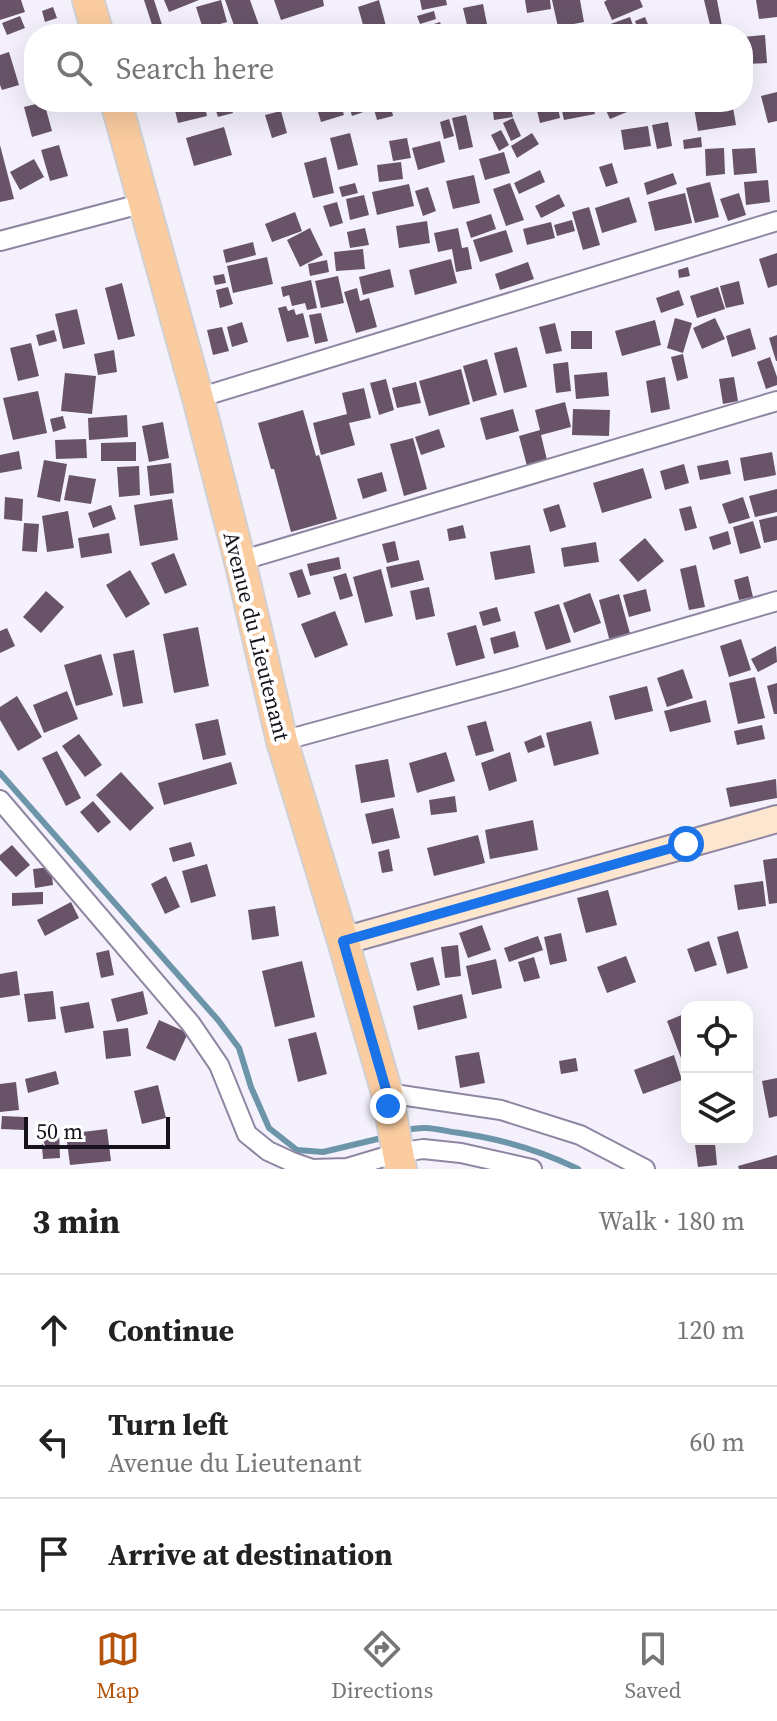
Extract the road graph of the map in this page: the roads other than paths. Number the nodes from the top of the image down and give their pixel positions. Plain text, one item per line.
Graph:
1 (88, 0) edge
2 (95, 24) edge
3 (119, 112) edge
4 (144, 203) junction
5 (777, 221) edge
6 (0, 241) edge
7 (198, 398) junction
8 (777, 401) edge
9 (240, 561) junction
10 (777, 601) edge
11 (282, 741) junction
12 (0, 800) edge
13 (777, 819) edge
14 (343, 941) junction
15 (387, 1099) junction
16 (399, 1161) edge
17 (532, 1169) edge
18 (645, 1169) edge

1 - 2 main road
3 - 4 main road, Avenue du Lieutenant
4 - 6 street
4 - 7 main road, Avenue du Lieutenant
5 - 7 street
7 - 9 main road, Avenue du Lieutenant
8 - 9 street
9 - 11 main road, Avenue du Lieutenant
10 - 11 street
11 - 14 main road, Avenue du Lieutenant
12 - 16 street
13 - 14 street
14 - 15 main road, Avenue du Lieutenant
15 - 16 main road, Avenue du Lieutenant
15 - 18 street
16 - 17 street

